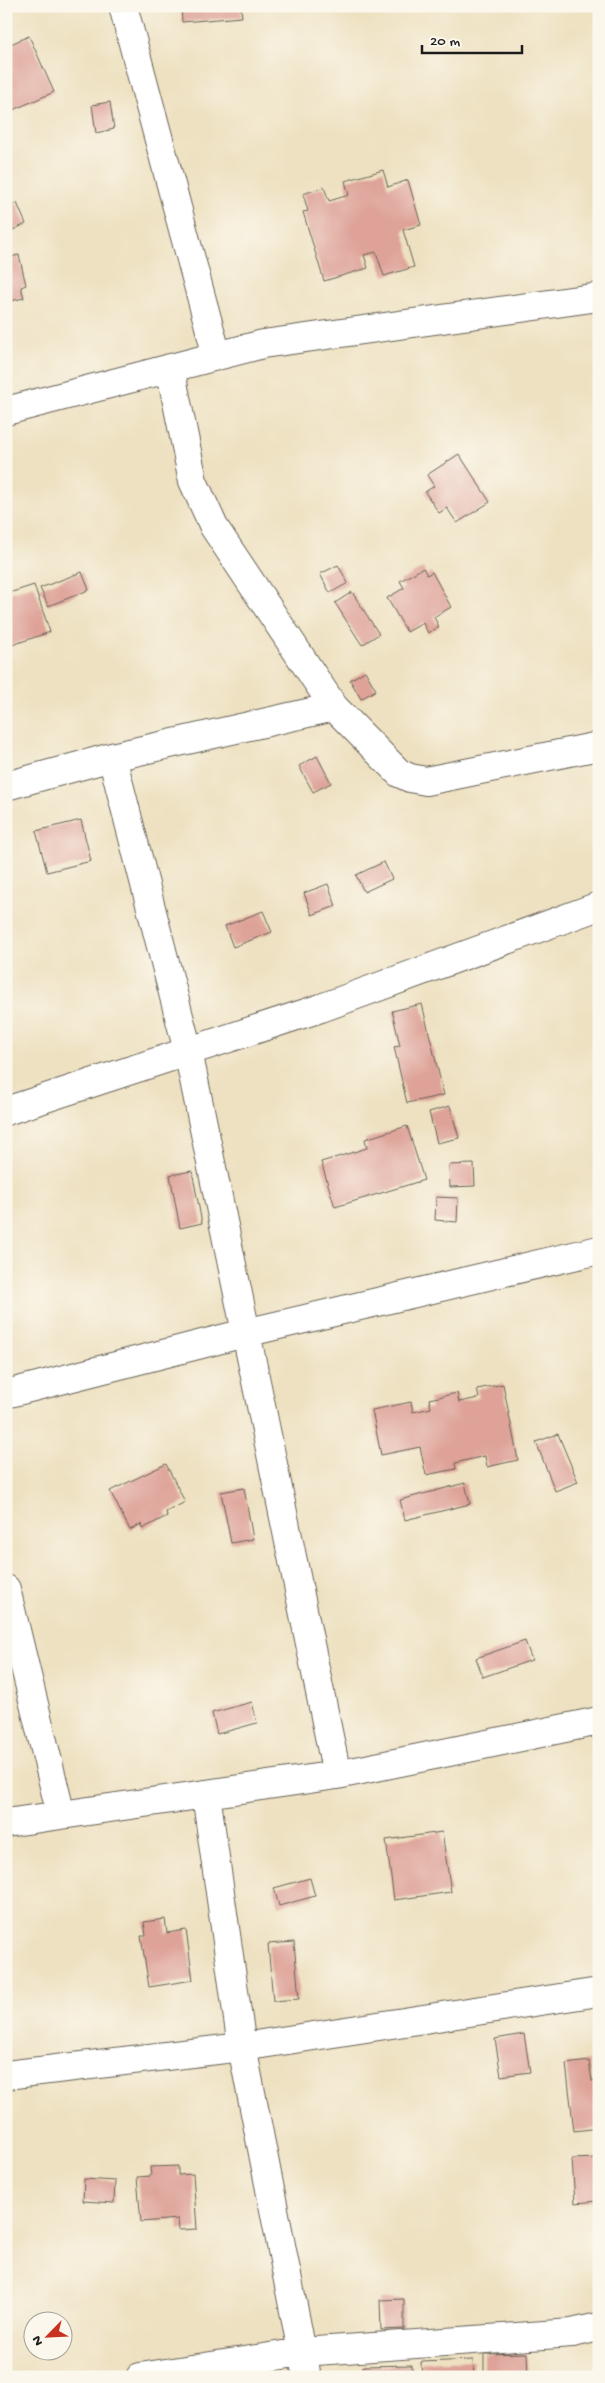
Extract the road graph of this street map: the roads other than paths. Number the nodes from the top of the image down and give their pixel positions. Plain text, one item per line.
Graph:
1 (123, 6) edge
2 (599, 297) edge
3 (217, 356) junction
4 (170, 368) junction
5 (6, 412) edge
6 (334, 707) junction
7 (599, 746) edge
8 (112, 757) junction
9 (6, 786) edge
10 (599, 906) edge
11 (188, 1051) junction
12 (6, 1111) edge
13 (599, 1250) edge
14 (245, 1333) junction
15 (6, 1394) edge
16 (6, 1589) edge
17 (599, 1721) edge
18 (337, 1775) junction
19 (206, 1794) junction
20 (61, 1815) junction
21 (6, 1823) edge
22 (599, 1992) edge
23 (242, 2047) junction
24 (6, 2075) edge
25 (599, 2327) edge
26 (304, 2364) edge
27 (140, 2377) edge

1 - 3 street
2 - 3 street
3 - 4 street
4 - 5 street
4 - 6 street
6 - 7 street
6 - 8 street
8 - 9 street
8 - 11 street
10 - 11 street
11 - 12 street
11 - 14 street
13 - 14 street
14 - 15 street
14 - 18 street
16 - 20 street
17 - 18 street
18 - 19 street
19 - 20 street
19 - 23 street
20 - 21 street
22 - 23 street
23 - 24 street
23 - 26 street
25 - 26 street
26 - 27 street

